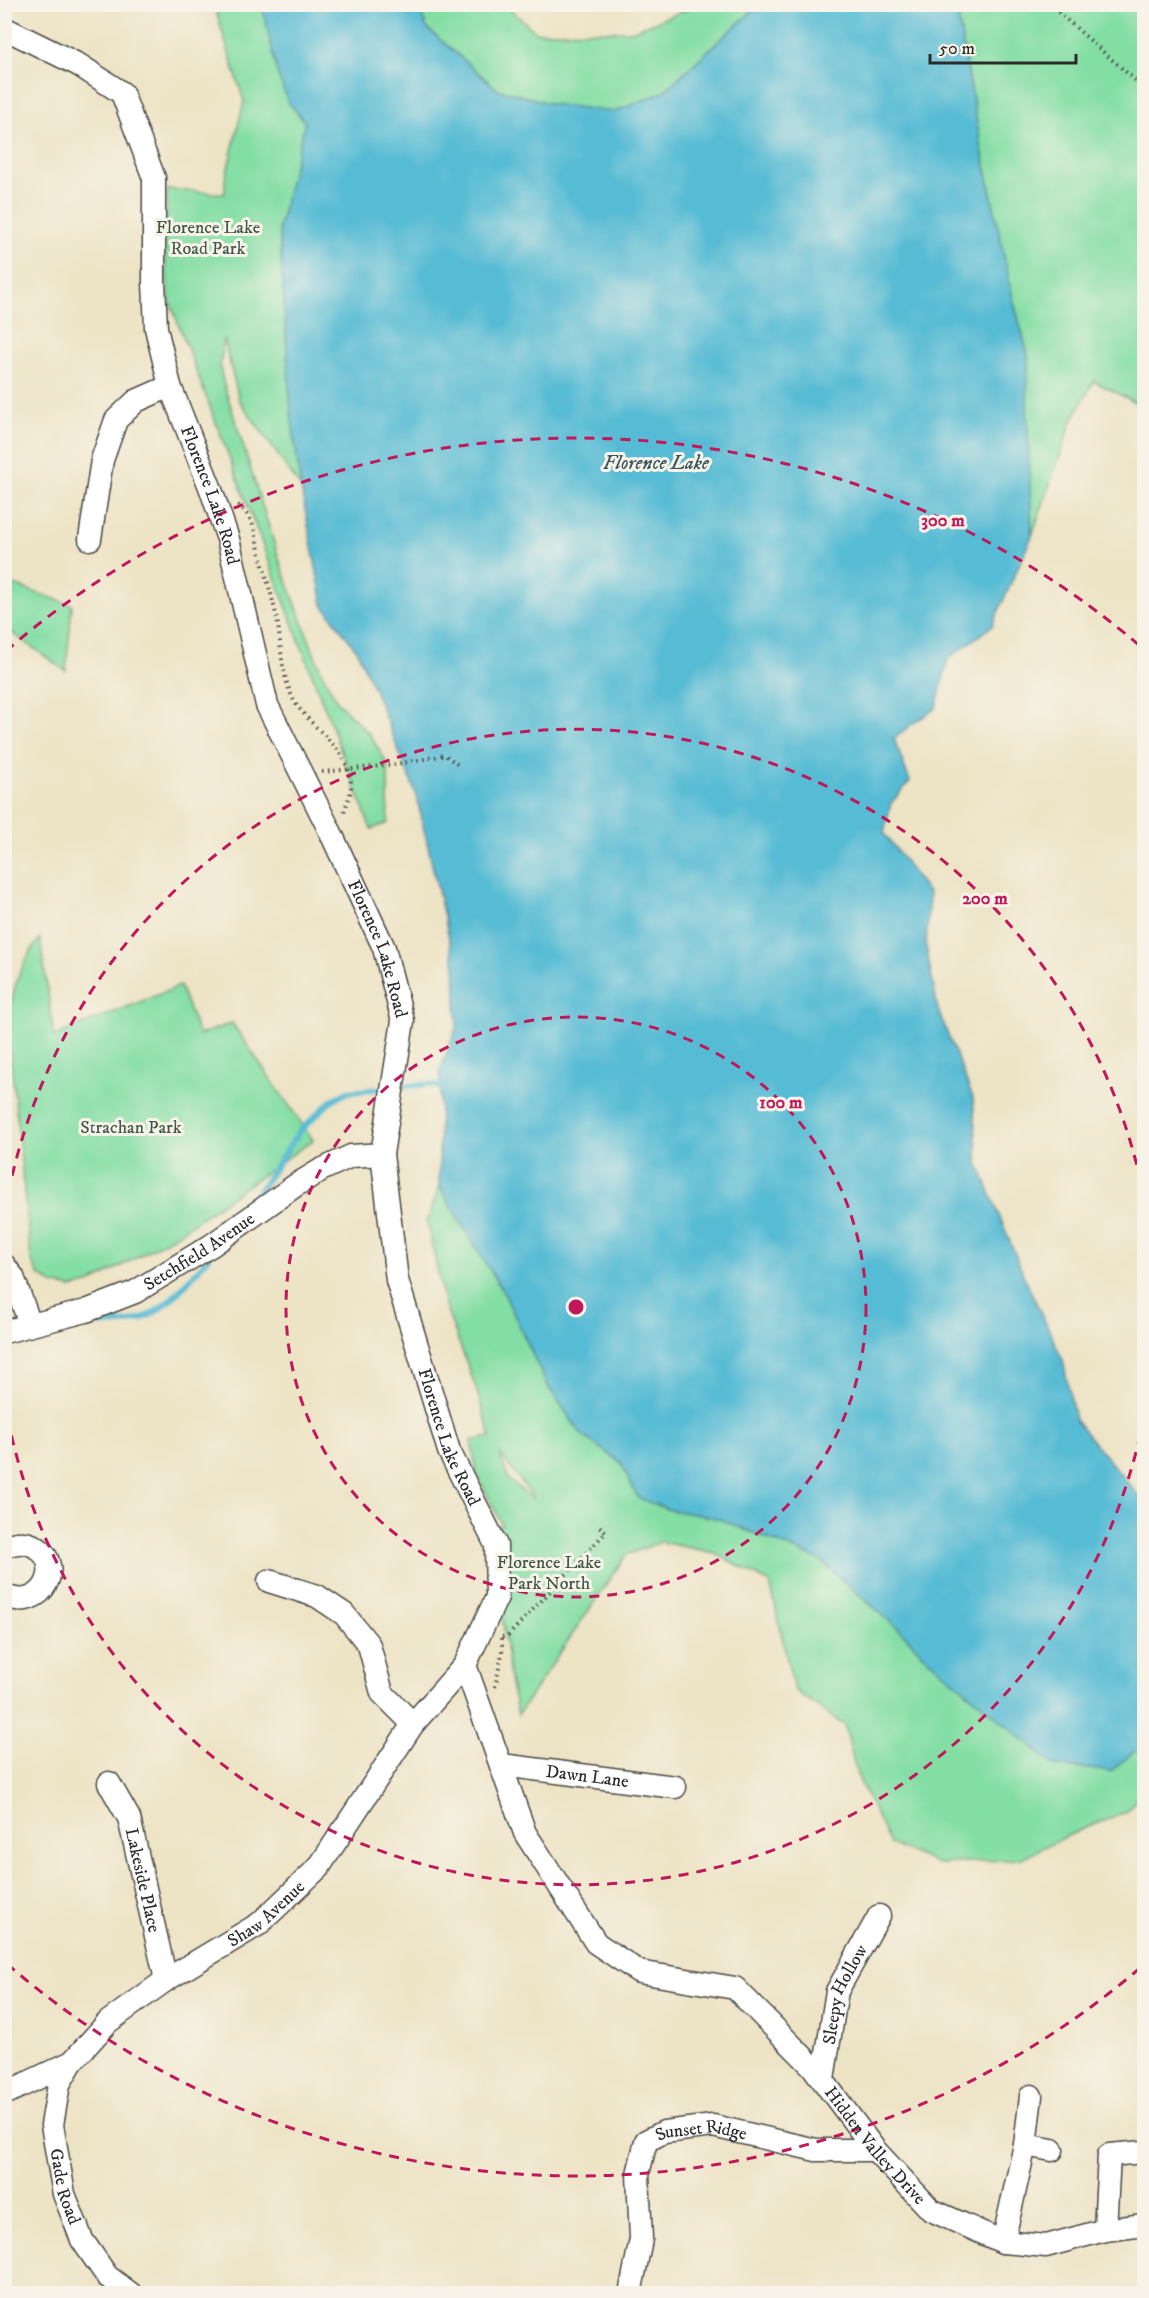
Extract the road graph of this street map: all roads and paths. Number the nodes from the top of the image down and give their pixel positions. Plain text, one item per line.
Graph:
1 (1049, 4) edge
2 (4, 28) edge
3 (1144, 88) edge
4 (170, 386) junction
5 (90, 539) dead end
6 (458, 765) dead end
7 (305, 778) junction
8 (382, 1154) junction
9 (4, 1265) edge
10 (30, 1324) junction
11 (4, 1332) edge
12 (598, 1525) dead end
13 (4, 1547) edge
14 (269, 1581) dead end
15 (4, 1595) edge
16 (502, 1637) dead end
17 (465, 1665) junction
18 (413, 1724) junction
19 (501, 1764) junction
20 (110, 1783) dead end
21 (675, 1787) dead end
22 (879, 1916) dead end
23 (166, 1980) junction
24 (72, 2062) junction
25 (823, 2079) junction
26 (4, 2094) edge
27 (1031, 2096) dead end
28 (1025, 2145) junction
29 (875, 2150) junction
30 (1052, 2150) dead end
31 (1144, 2152) edge
32 (1144, 2225) edge
33 (1105, 2230) junction
34 (1002, 2242) junction
35 (131, 2294) edge
36 (630, 2294) edge

1 - 3 path
2 - 4 street, Florence Lake Road
4 - 5 street
4 - 7 street, Florence Lake Road
6 - 7 path
7 - 8 street, Florence Lake Road
8 - 10 street, Setchfield Avenue
8 - 17 street, Florence Lake Road
9 - 10 street
10 - 11 street, Setchfield Avenue
12 - 16 path
13 - 15 street
14 - 18 street
17 - 18 street, Shaw Avenue
17 - 19 street
18 - 23 street, Shaw Avenue
19 - 21 street, Dawn Lane
19 - 25 street, Hidden Valley Drive
20 - 23 street, Lakeside Place
22 - 25 street, Sleepy Hollow
23 - 24 street, Shaw Avenue
24 - 26 street, Shaw Avenue
24 - 35 street, Gade Road
25 - 29 street, Hidden Valley Drive
27 - 28 street
28 - 30 street
28 - 34 street
29 - 34 street, Hidden Valley Drive
29 - 36 street, Sunset Ridge
31 - 33 street
32 - 33 street, Hidden Valley Drive
33 - 34 street, Hidden Valley Drive

